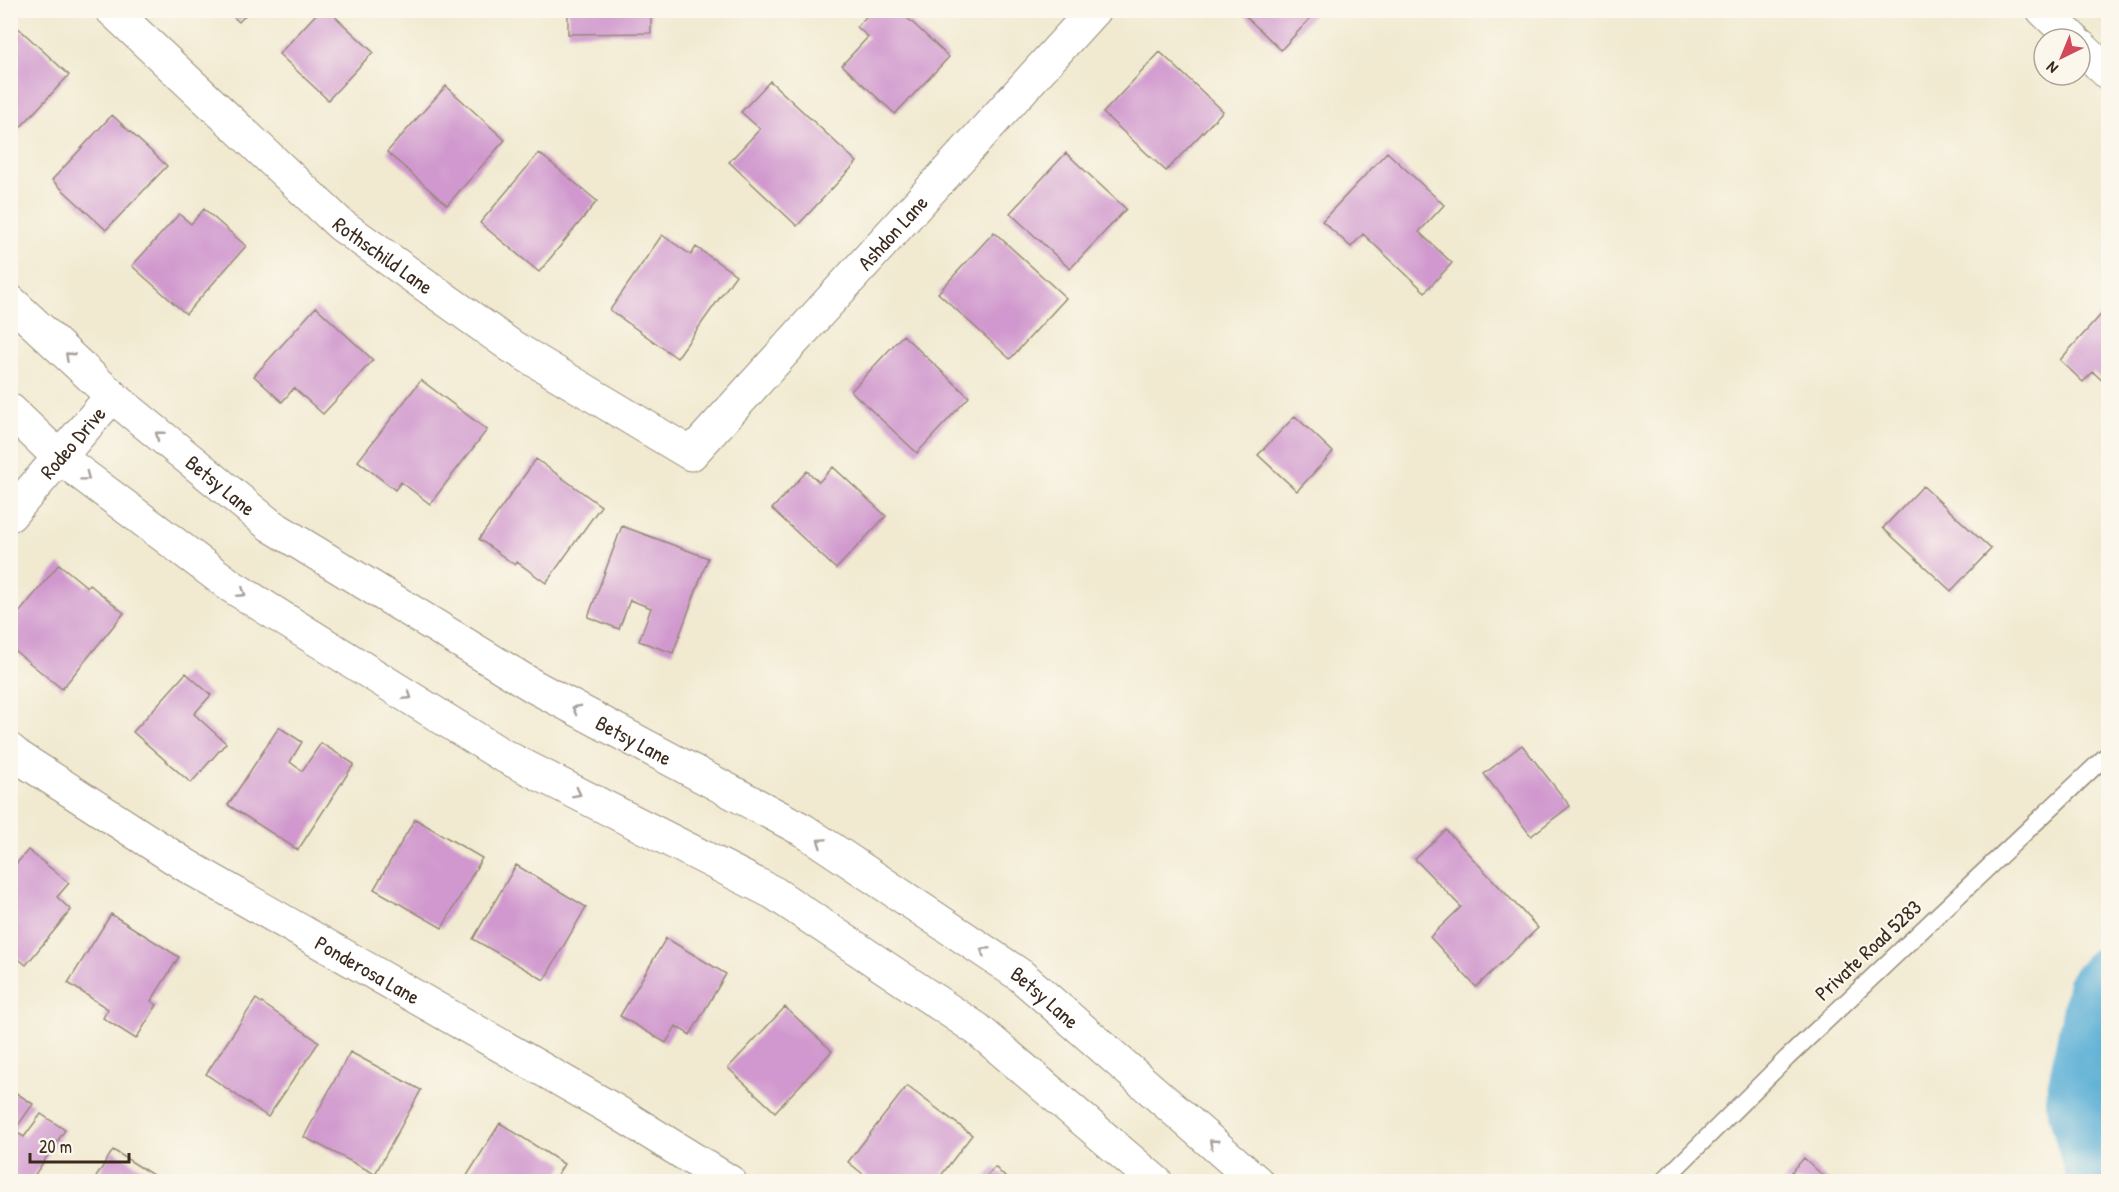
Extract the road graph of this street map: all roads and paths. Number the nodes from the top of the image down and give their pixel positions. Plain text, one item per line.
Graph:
1 (112, 10) edge
2 (1094, 10) edge
3 (2043, 10) edge
4 (2061, 27) edge
5 (2092, 57) edge
6 (2109, 73) edge
7 (10, 301) edge
8 (112, 396) junction
9 (10, 410) edge
10 (691, 454) joint
11 (59, 456) junction
12 (10, 515) edge
13 (10, 750) edge
14 (2109, 754) edge
15 (730, 1182) edge
16 (1156, 1182) edge
17 (1257, 1182) edge
18 (1662, 1182) edge

1 - 10 main road, Rothschild Lane
2 - 10 main road, Ashdon Lane
3 - 4 main road
5 - 6 main road
8 -> 7 main road, Betsy Lane
8 - 11 main road, Rodeo Drive
17 -> 8 main road, Betsy Lane
9 - 11 main road
11 - 12 main road, Rodeo Drive
11 -> 16 main road
13 - 15 main road, Ponderosa Lane
14 - 18 lane, Private Road 5283

